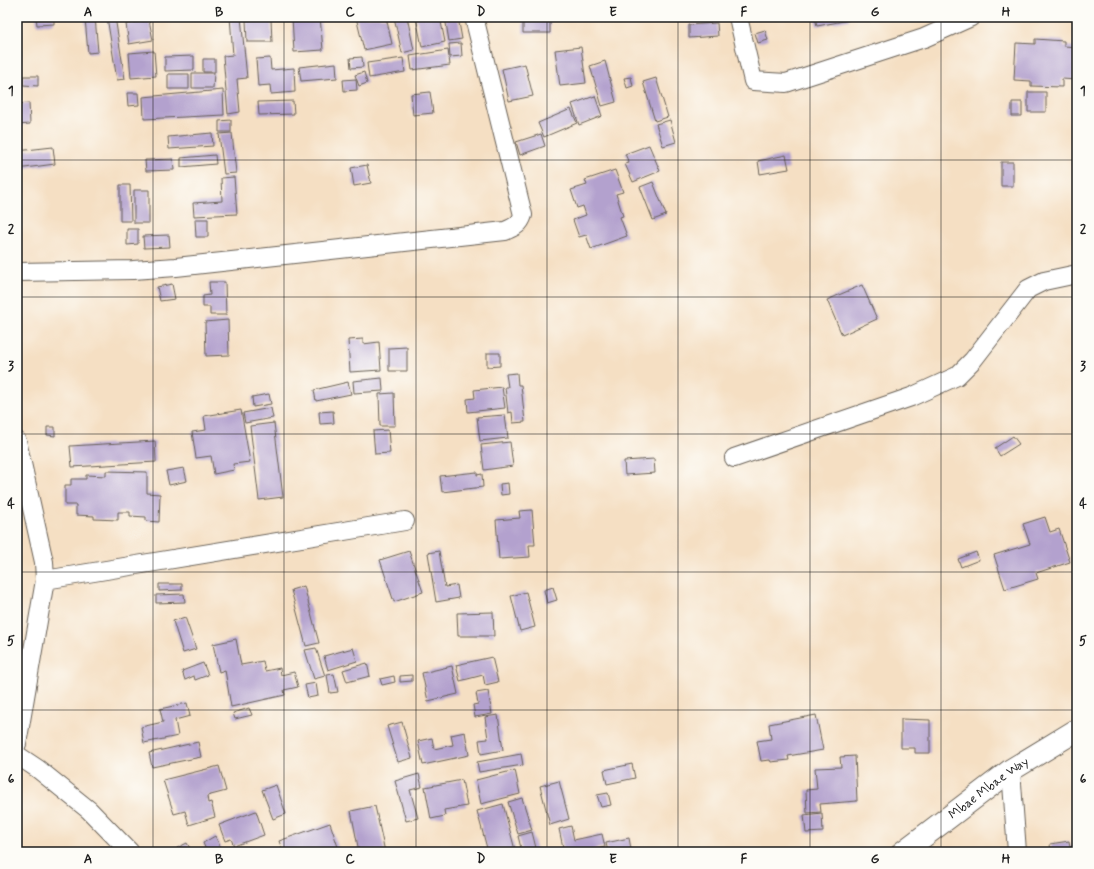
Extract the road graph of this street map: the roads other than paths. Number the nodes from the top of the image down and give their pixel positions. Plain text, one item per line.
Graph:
1 (474, 17) edge
2 (738, 17) edge
3 (970, 17) edge
4 (17, 272) edge
5 (1077, 274) edge
6 (17, 441) edge
7 (734, 458) dead end
8 (405, 521) dead end
9 (45, 580) junction
10 (1077, 730) edge
11 (17, 744) edge
12 (17, 755) edge
13 (1010, 770) junction
14 (130, 852) edge
15 (904, 852) edge
16 (1017, 852) edge

1 - 4 street
2 - 3 street
5 - 7 street
6 - 9 street
8 - 9 street
9 - 11 street
10 - 13 street, Mbae Mbae Way
12 - 14 street
13 - 15 street, Mbae Mbae Way
13 - 16 street

